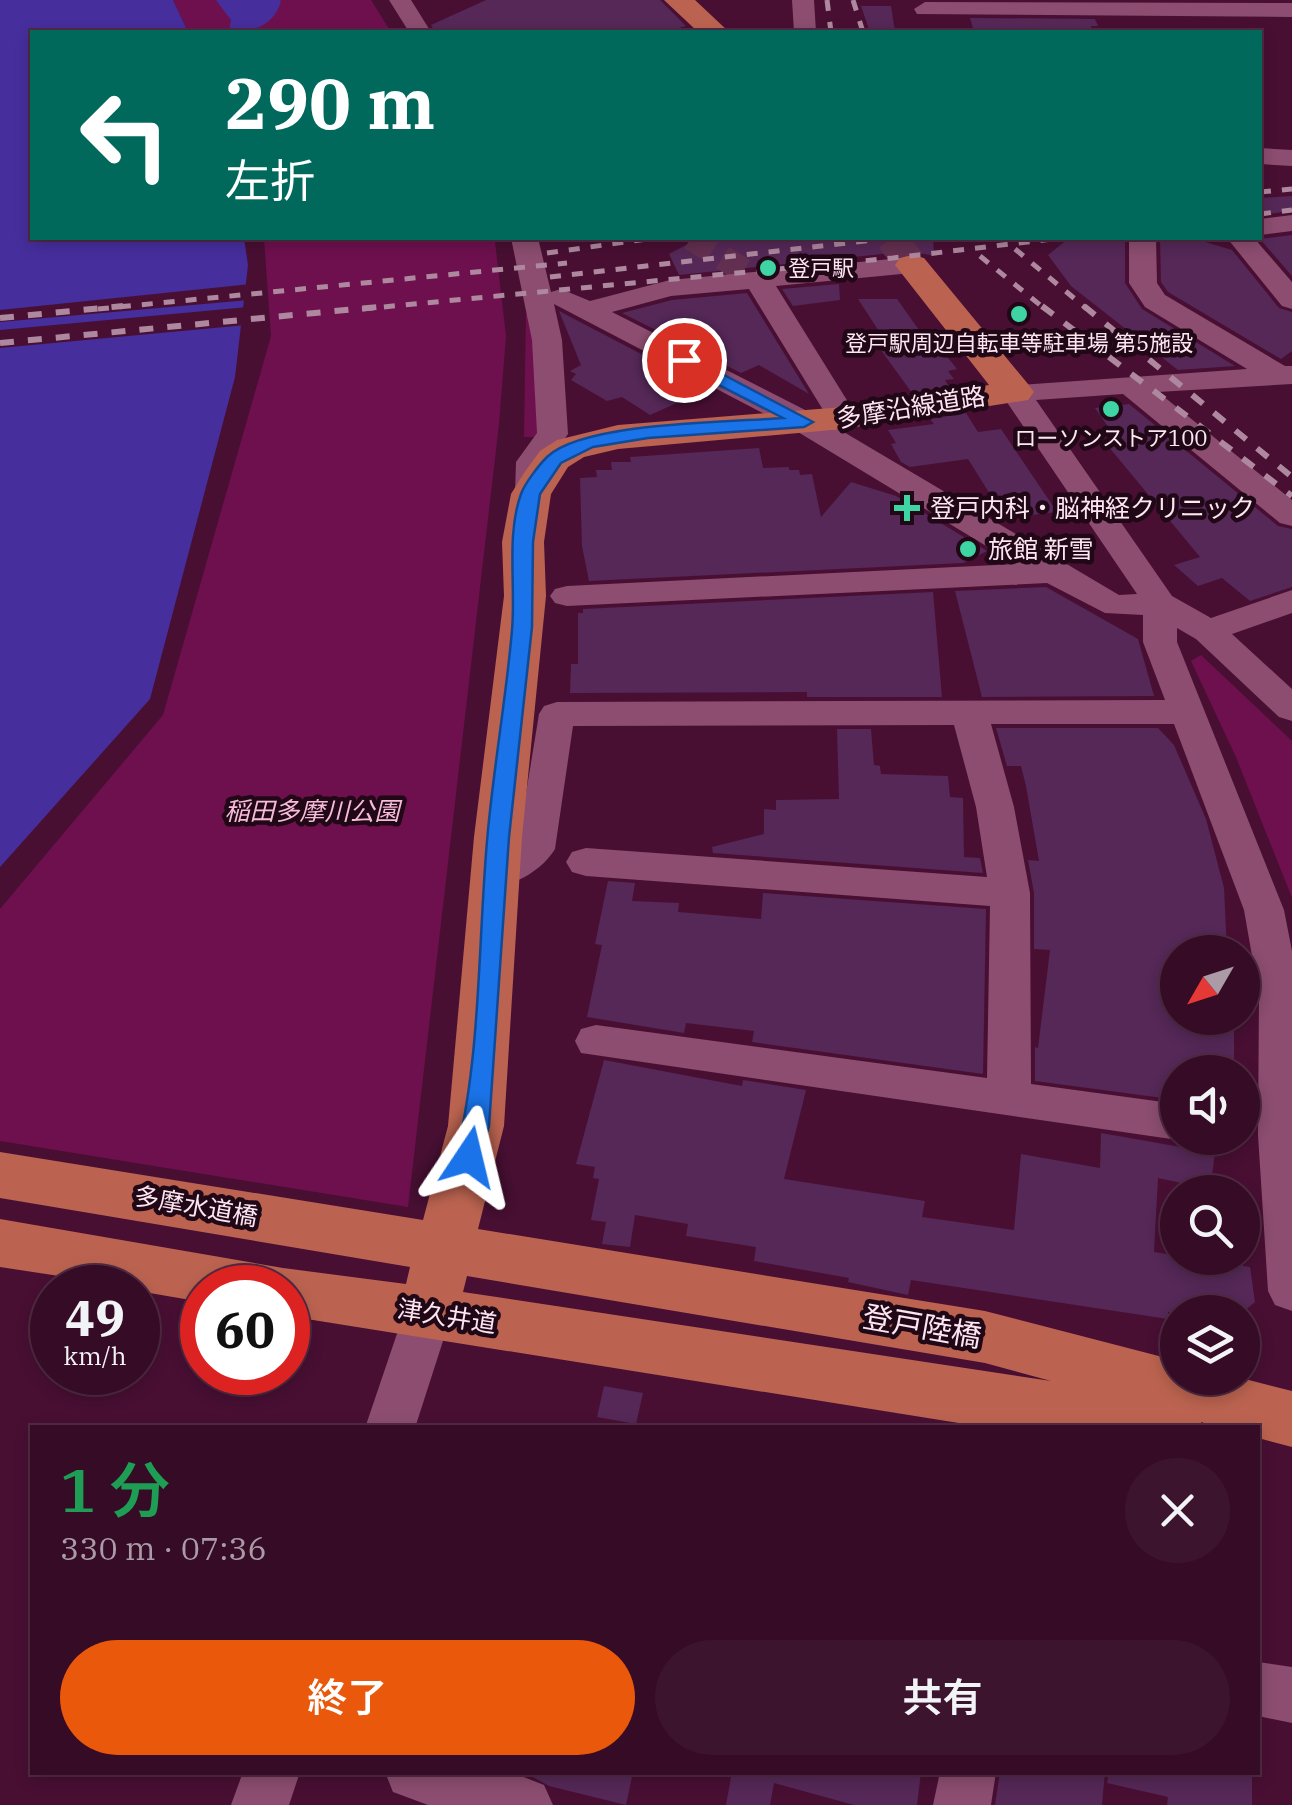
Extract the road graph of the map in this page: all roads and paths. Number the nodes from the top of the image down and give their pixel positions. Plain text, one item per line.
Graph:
1 (400, 0) edge
2 (678, 0) edge
3 (802, 0) edge
4 (1261, 5) edge
5 (1292, 10) edge
6 (926, 14) edge
7 (1121, 14) edge
8 (419, 30) edge
9 (713, 30) edge
10 (805, 30) edge
11 (1262, 156) edge
12 (1292, 158) edge
13 (1292, 223) edge
14 (1262, 227) edge
15 (525, 240) edge
16 (1152, 240) edge
17 (1242, 240) edge
18 (912, 265) joint
19 (757, 279) junction
20 (1292, 300) edge
21 (1285, 375) edge
22 (1130, 385) junction
23 (1014, 392) junction
24 (824, 420) junction
25 (530, 494) junction
26 (1292, 516) edge
27 (1049, 573) junction
28 (567, 596) dead end
29 (1292, 601) edge
30 (1160, 603) junction
31 (1208, 630) junction
32 (1292, 709) edge
33 (1190, 712) junction
34 (970, 716) junction
35 (586, 862) dead end
36 (496, 876) junction
37 (1010, 893) junction
38 (1278, 911) edge
39 (596, 1041) dead end
40 (1009, 1100) junction
41 (1160, 1120) edge
42 (1272, 1134) edge
43 (0, 1174) edge
44 (0, 1244) edge
45 (448, 1249) junction
46 (180, 1273) edge
47 (1292, 1291) edge
48 (310, 1294) edge
49 (428, 1313) junction
50 (1292, 1419) edge
51 (391, 1425) edge
52 (1153, 1425) edge
53 (1260, 1441) edge
54 (1292, 1446) edge
55 (1260, 1689) edge
56 (1292, 1696) edge
57 (271, 1775) edge
58 (423, 1775) edge
59 (967, 1775) edge
60 (260, 1805) edge
61 (524, 1805) edge
62 (962, 1805) edge

1 - 8 street
2 - 9 main road
3 - 10 street
4 - 5 street
4 - 7 street
6 - 7 street
11 - 12 street
13 - 14 street
15 - 25 street
16 - 21 street
17 - 20 street
18 - 19 street
18 - 23 main road, 多摩沿線道路
19 - 24 street
19 - 24 street
21 - 22 street
22 - 23 street
22 - 26 street
23 - 24 main road, 多摩沿線道路
23 - 30 street
24 - 25 main road, 多摩沿線道路
24 - 27 street
25 - 36 main road
27 - 28 street
27 - 30 street
29 - 31 street
30 - 31 street
30 - 33 street
31 - 32 street
33 - 34 street
33 - 38 street
34 - 36 street
34 - 37 street
35 - 37 street
36 - 45 main road
37 - 40 street
38 - 42 street
39 - 40 street
40 - 41 street
42 - 47 street
43 - 45 main road, 多摩水道橋
44 - 46 main road
45 - 49 main road
45 - 50 main road, 登戸陸橋
48 - 49 main road, 津久井道
49 - 51 street
49 - 52 main road, 津久井道
53 - 54 main road
55 - 56 street
57 - 60 street
58 - 61 street
59 - 62 street

